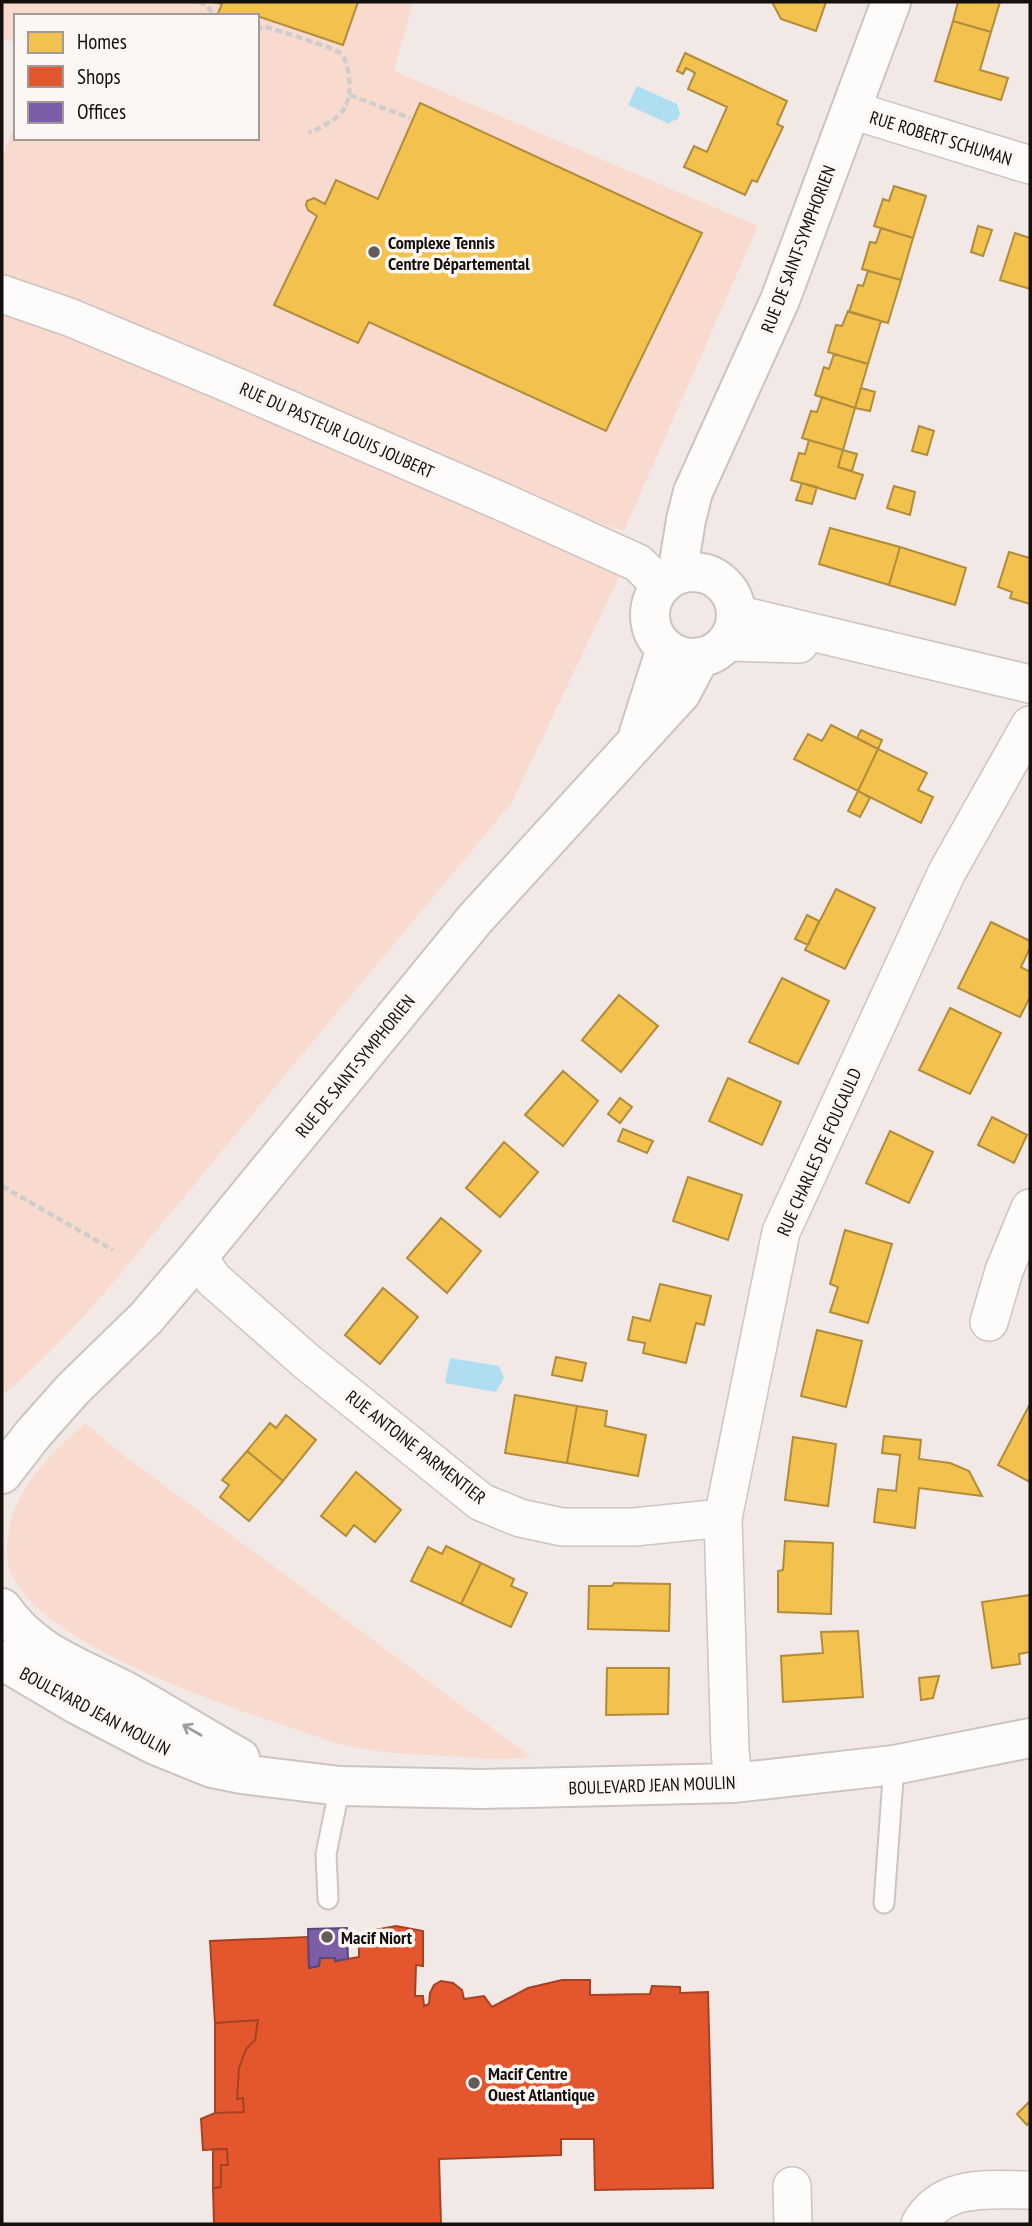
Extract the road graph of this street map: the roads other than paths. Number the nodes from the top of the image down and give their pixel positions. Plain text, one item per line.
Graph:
1 (891, 2) edge
2 (852, 110) junction
3 (1030, 165) edge
4 (2, 295) edge
5 (683, 579) junction
6 (707, 640) junction
7 (1030, 684) edge
8 (1030, 725) edge
9 (1030, 1208) edge
10 (198, 1257) junction
11 (989, 1322) dead end
12 (74, 1389) junction
13 (2, 1433) edge
14 (2, 1474) edge
15 (723, 1518) junction
16 (2, 1608) edge
17 (2, 1660) edge
18 (1030, 1738) edge
19 (894, 1765) junction
20 (272, 1777) junction
21 (733, 1783) junction
22 (340, 1786) junction
23 (328, 1899) dead end
24 (884, 1903) dead end
25 (792, 2186) dead end
26 (1030, 2190) edge
27 (793, 2224) edge
28 (920, 2224) edge

1 - 2 street, RUE DE SAINT-SYMPHORIEN
2 - 3 street, RUE ROBERT SCHUMAN
2 - 5 street, RUE DE SAINT-SYMPHORIEN
4 - 5 street, RUE DU PASTEUR LOUIS JOUBERT
5 - 6 street, RUE DE SAINT-SYMPHORIEN
5 - 6 street
6 - 7 street
6 - 10 street, RUE DE SAINT-SYMPHORIEN
8 - 15 street, RUE CHARLES DE FOUCAULD
9 - 11 street
10 - 12 street, RUE DE SAINT-SYMPHORIEN
10 - 15 street, RUE ANTOINE PARMENTIER
12 - 13 street, RUE DE SAINT-SYMPHORIEN
12 - 14 street, RUE DE SAINT-SYMPHORIEN
15 - 21 street, RUE CHARLES DE FOUCAULD
20 -> 16 street, BOULEVARD JEAN MOULIN
17 - 20 street, BOULEVARD JEAN MOULIN
18 - 19 street, BOULEVARD JEAN MOULIN
19 - 21 street, BOULEVARD JEAN MOULIN
19 - 24 lane
20 - 22 street, BOULEVARD JEAN MOULIN
21 - 22 street, BOULEVARD JEAN MOULIN
22 - 23 lane
25 - 27 street
26 - 28 street

